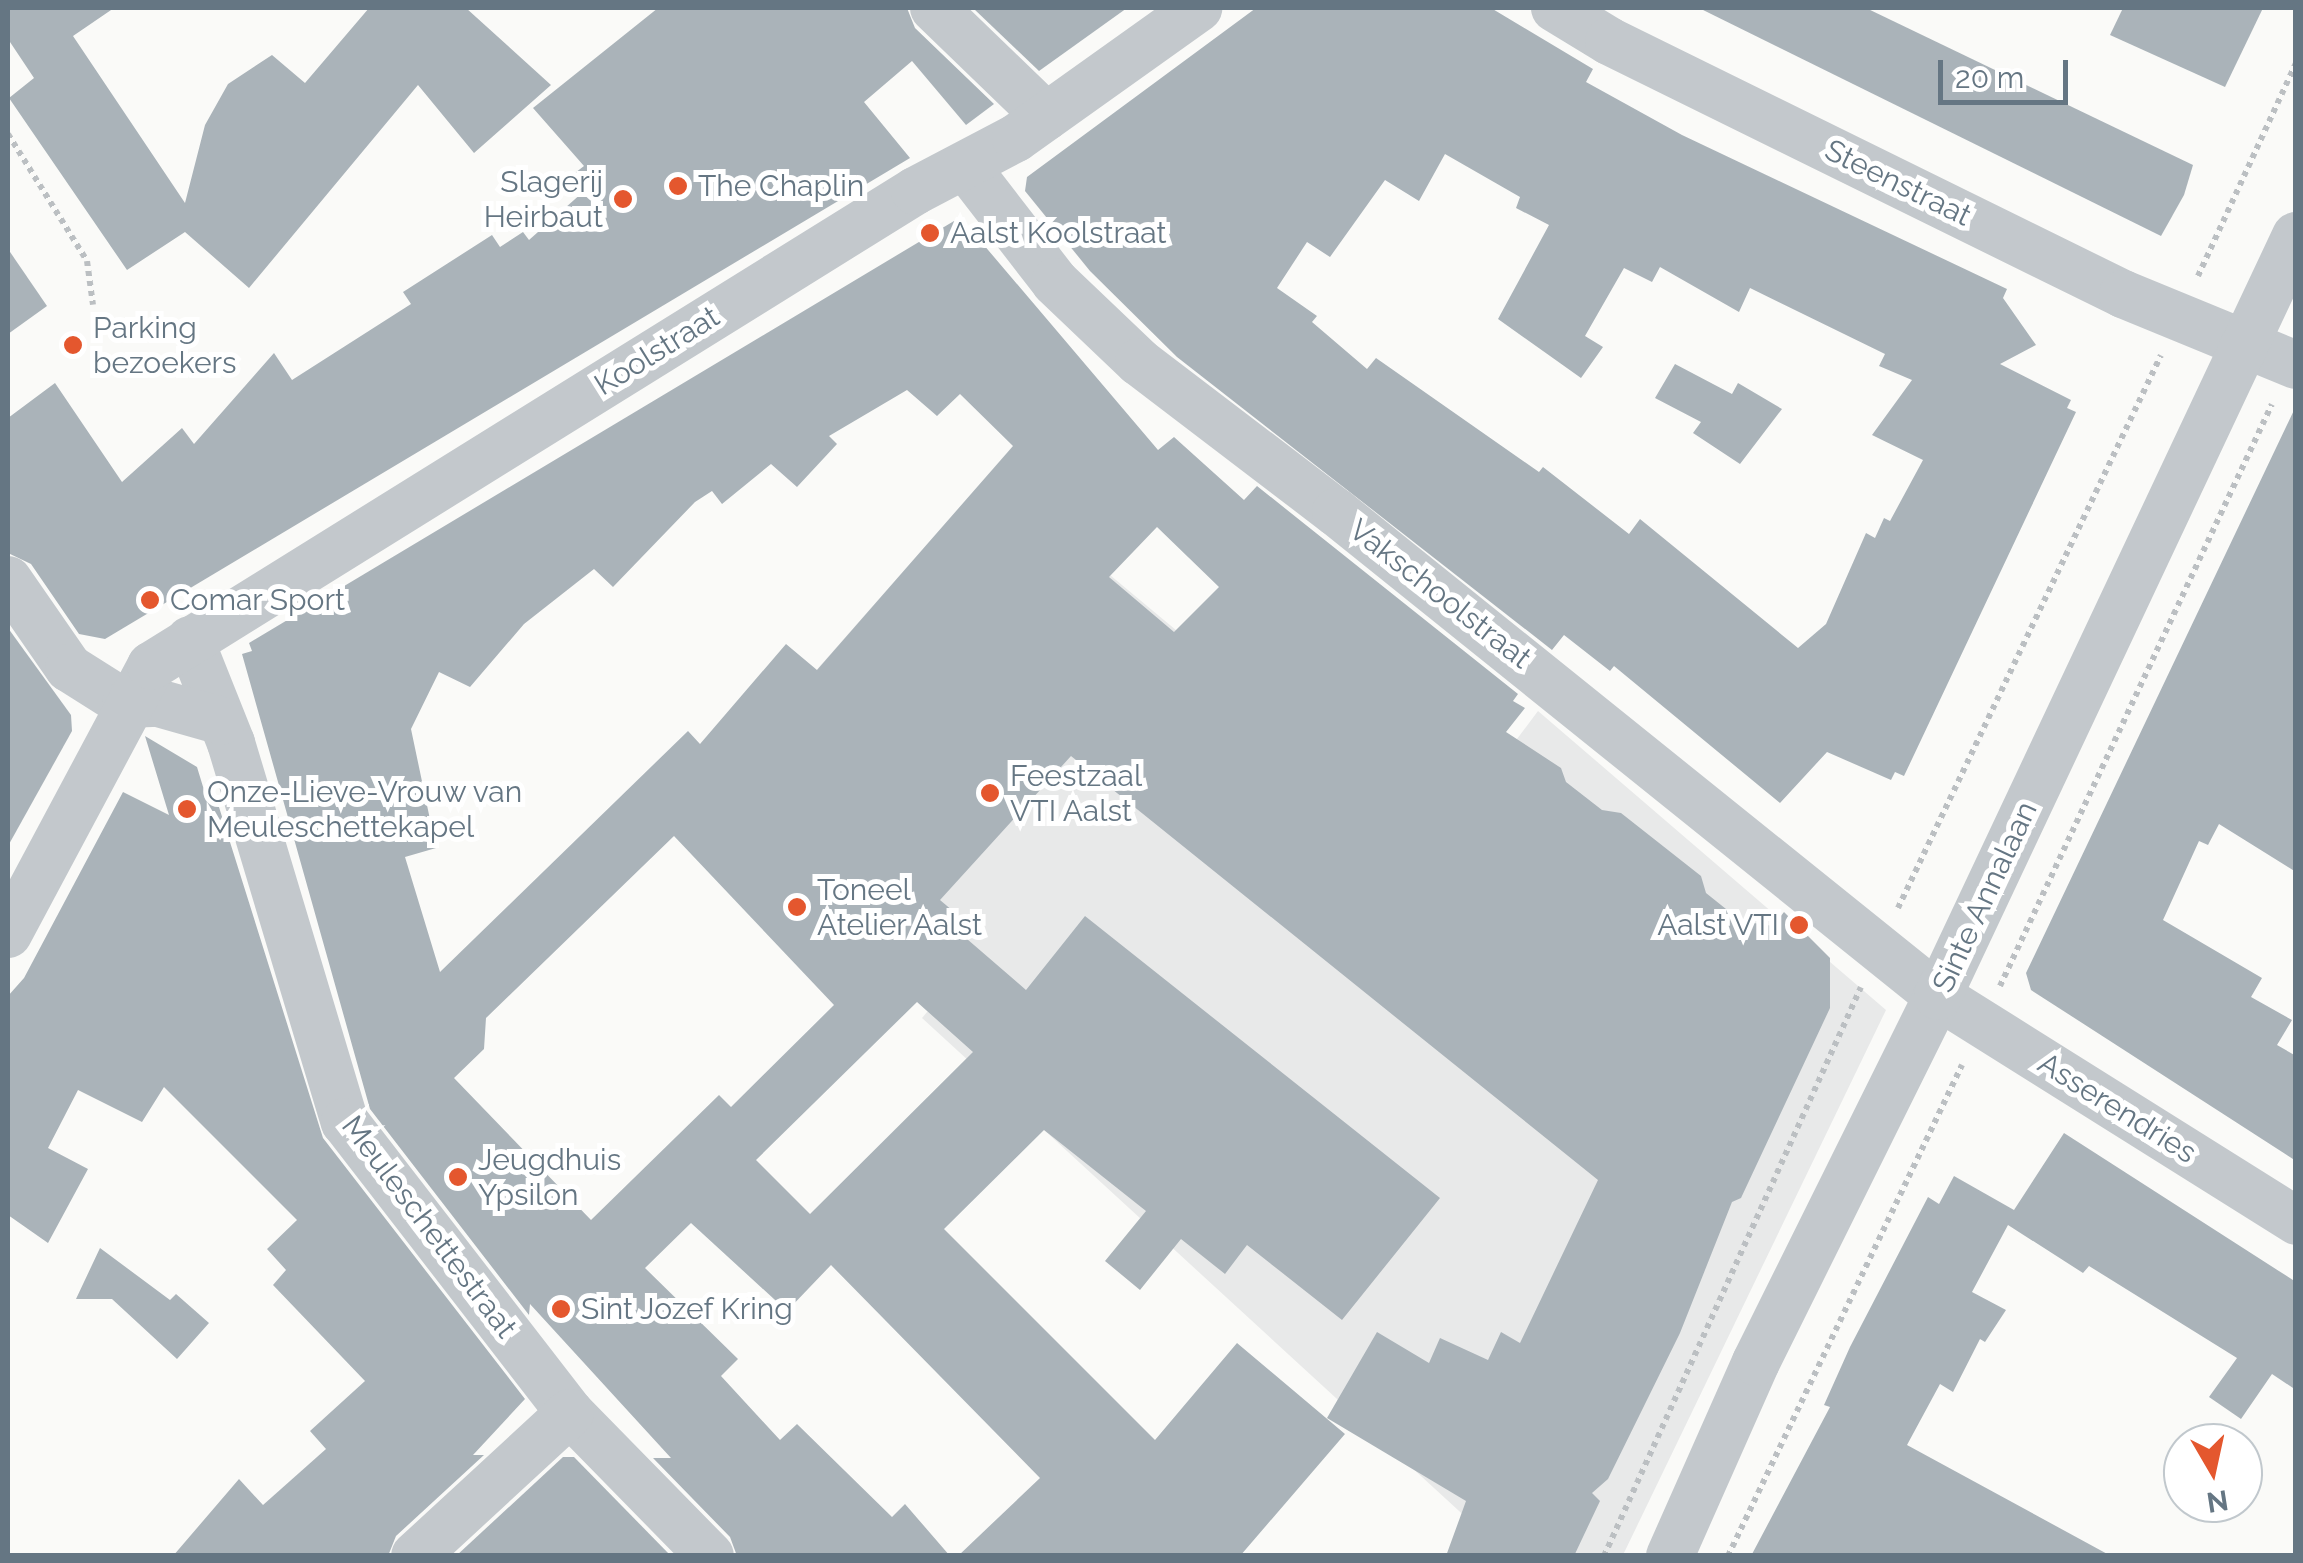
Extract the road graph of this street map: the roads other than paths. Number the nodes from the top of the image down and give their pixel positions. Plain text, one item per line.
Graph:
1 (934, 8) edge
2 (1198, 8) edge
3 (1555, 8) edge
4 (1046, 116) junction
5 (966, 168) junction
6 (2296, 236) edge
7 (2249, 342) junction
8 (2294, 364) edge
9 (8, 580) edge
10 (190, 640) junction
11 (126, 704) junction
12 (222, 721) junction
13 (8, 934) edge
14 (1938, 996) junction
15 (2296, 1221) edge
16 (570, 1414) junction
17 (414, 1556) edge
18 (710, 1556) edge
19 (1670, 1556) edge

1 - 4 street
2 - 4 street, Koolstraat
3 - 7 street, Steenstraat
4 - 5 street, Koolstraat
5 - 10 street, Koolstraat
5 - 14 street, Vakschoolstraat
6 - 7 street, Sinte Annalaan
7 - 8 street, Steenstraat
7 - 14 street, Sinte Annalaan
9 - 11 street
10 - 11 street, Koolstraat
10 - 12 street, Meuleschettestraat
11 - 12 street
11 - 13 street, Koolstraat
12 - 16 street, Meuleschettestraat
14 - 15 street, Asserendries
14 - 19 street, Sinte Annalaan
16 - 17 street
16 - 18 street, Meuleschettestraat

